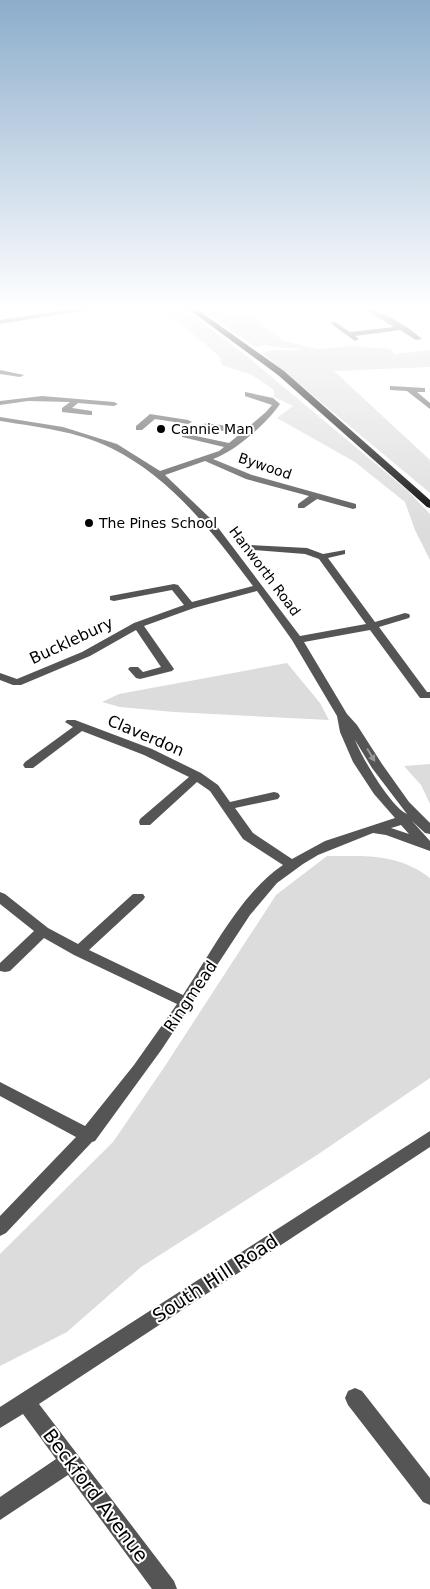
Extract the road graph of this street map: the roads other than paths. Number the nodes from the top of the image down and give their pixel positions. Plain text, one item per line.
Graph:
1 (292, 382) edge
2 (393, 388) dead end
3 (410, 390) junction
4 (422, 390) dead end
5 (248, 394) dead end
6 (76, 401) junction
7 (0, 403) edge
8 (430, 407) edge
9 (107, 411) dead end
10 (89, 413) dead end
11 (0, 419) edge
12 (188, 422) dead end
13 (139, 428) dead end
14 (247, 433) junction
15 (231, 446) junction
16 (207, 459) junction
17 (159, 474) junction
18 (315, 496) junction
19 (430, 505) edge
20 (301, 506) dead end
21 (353, 506) dead end
22 (252, 548) dead end
23 (342, 552) dead end
24 (322, 557) junction
25 (259, 587) junction
26 (114, 598) dead end
27 (190, 606) junction
28 (405, 616) dead end
29 (138, 625) junction
30 (372, 626) junction
31 (297, 640) junction
32 (134, 669) dead end
33 (0, 676) edge
34 (430, 695) edge
35 (29, 765) dead end
36 (197, 776) junction
37 (274, 796) dead end
38 (228, 806) junction
39 (409, 818) junction
40 (145, 822) dead end
41 (368, 830) junction
42 (430, 830) edge
43 (427, 845) edge
44 (292, 865) junction
45 (0, 897) edge
46 (138, 897) dead end
47 (43, 931) junction
48 (79, 951) junction
49 (5, 967) dead end
50 (185, 1002) junction
51 (0, 1088) edge
52 (89, 1136) junction
53 (428, 1142) edge
54 (0, 1228) edge
55 (354, 1398) dead end
56 (26, 1402) junction
57 (0, 1418) edge
58 (71, 1460) junction
59 (430, 1495) edge
60 (0, 1509) edge
61 (166, 1589) edge

1 - 19 main road
2 - 3 street
3 - 4 street
3 - 8 street
5 - 14 street, Bywood
6 - 7 street
6 - 9 street
6 - 10 street
11 - 17 street, Hanworth Road
12 - 13 street
14 - 15 street, Bywood
14 - 15 street, Bywood
15 - 16 street, Bywood
16 - 17 street, Bywood
16 - 18 street, Bywood
17 - 25 street, Hanworth Road
18 - 20 street
18 - 21 street, Bywood
22 - 24 street
23 - 24 street
24 - 30 street
25 - 27 street, Bucklebury
25 - 31 street, Hanworth Road
26 - 27 street, Bucklebury
27 - 29 street, Bucklebury
28 - 30 street
29 - 32 street, Bucklebury
29 - 33 street, Bucklebury
30 - 31 street
30 - 34 street
31 - 39 street, Hanworth Road
35 - 36 street, Claverdon
36 - 38 street, Claverdon
36 - 40 street, Claverdon
37 - 38 street
38 - 44 street, Claverdon
39 - 41 street, Ringmead
39 - 42 street, Hanworth Road
39 - 43 street, Hanworth Road
41 - 43 street
41 - 44 street, Ringmead
44 - 50 street, Ringmead
45 - 47 street
46 - 48 street
47 - 48 street
47 - 49 street
48 - 50 street
50 - 52 street, Ringmead
51 - 52 street
52 - 54 street, Ringmead
53 - 56 street, South Hill Road
55 - 59 street
56 - 57 street, South Hill Road
56 - 58 street, Beckford Avenue
58 - 60 street
58 - 61 street, Beckford Avenue

